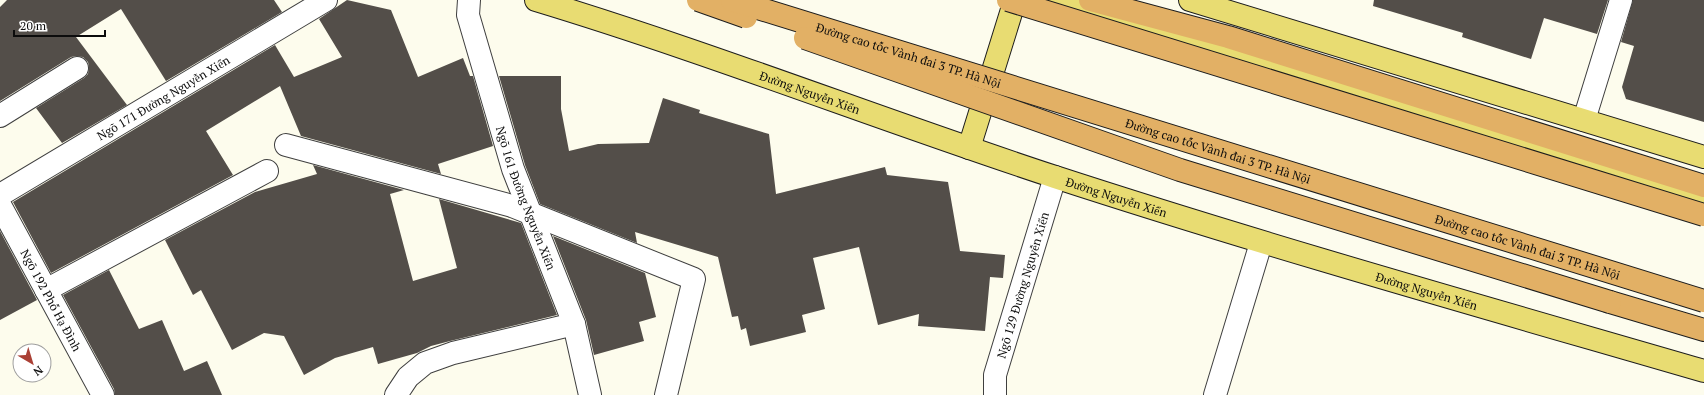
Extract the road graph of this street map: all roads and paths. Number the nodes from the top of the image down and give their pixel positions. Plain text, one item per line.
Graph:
1 (326, 0) edge
2 (469, 0) edge
3 (536, 0) edge
4 (698, 0) edge
5 (732, 0) edge
6 (1008, 0) edge
7 (1015, 0) edge
8 (1047, 0) edge
9 (1090, 0) edge
10 (1190, 0) edge
11 (1621, 0) edge
12 (77, 68) dead end
13 (0, 116) edge
14 (1584, 120) junction
15 (286, 145) dead end
16 (969, 148) junction
17 (1704, 156) edge
18 (268, 172) dead end
19 (1055, 177) junction
20 (1704, 186) edge
21 (0, 195) edge
22 (1704, 201) edge
23 (0, 205) edge
24 (530, 213) junction
25 (1704, 215) edge
26 (1262, 243) junction
27 (46, 290) junction
28 (1704, 301) edge
29 (574, 324) junction
30 (1704, 330) edge
31 (1704, 371) edge
32 (103, 395) edge
33 (396, 395) edge
34 (590, 395) edge
35 (666, 395) edge
36 (995, 395) edge
37 (1215, 395) edge

1 - 21 street, Ngõ 171 Đường Nguyễn Xiển
2 - 24 street, Ngõ 161 Đường Nguyễn Xiển
3 - 16 main road, Đường Nguyễn Xiển
4 - 30 highway, bridge
5 - 28 highway, Đường cao tốc Vành đai 3 TP. Hà Nội, bridge
6 - 25 highway, bridge
7 - 16 main road
8 - 22 main road
9 - 20 highway
10 - 14 main road
11 - 14 street
12 - 13 street
14 - 17 main road
15 - 24 street
16 - 19 main road, Đường Nguyễn Xiển
18 - 27 street
19 - 26 main road, Đường Nguyễn Xiển
19 - 36 street, Ngõ 129 Đường Nguyễn Xiển
23 - 27 street, Ngõ 192 Phố Hạ Đình
24 - 29 street, Ngõ 161 Đường Nguyễn Xiển
24 - 35 street
26 - 31 main road, Đường Nguyễn Xiển
26 - 37 street
27 - 32 street, Ngõ 192 Phố Hạ Đình
29 - 33 street
29 - 34 street, Ngõ 161 Đường Nguyễn Xiển

